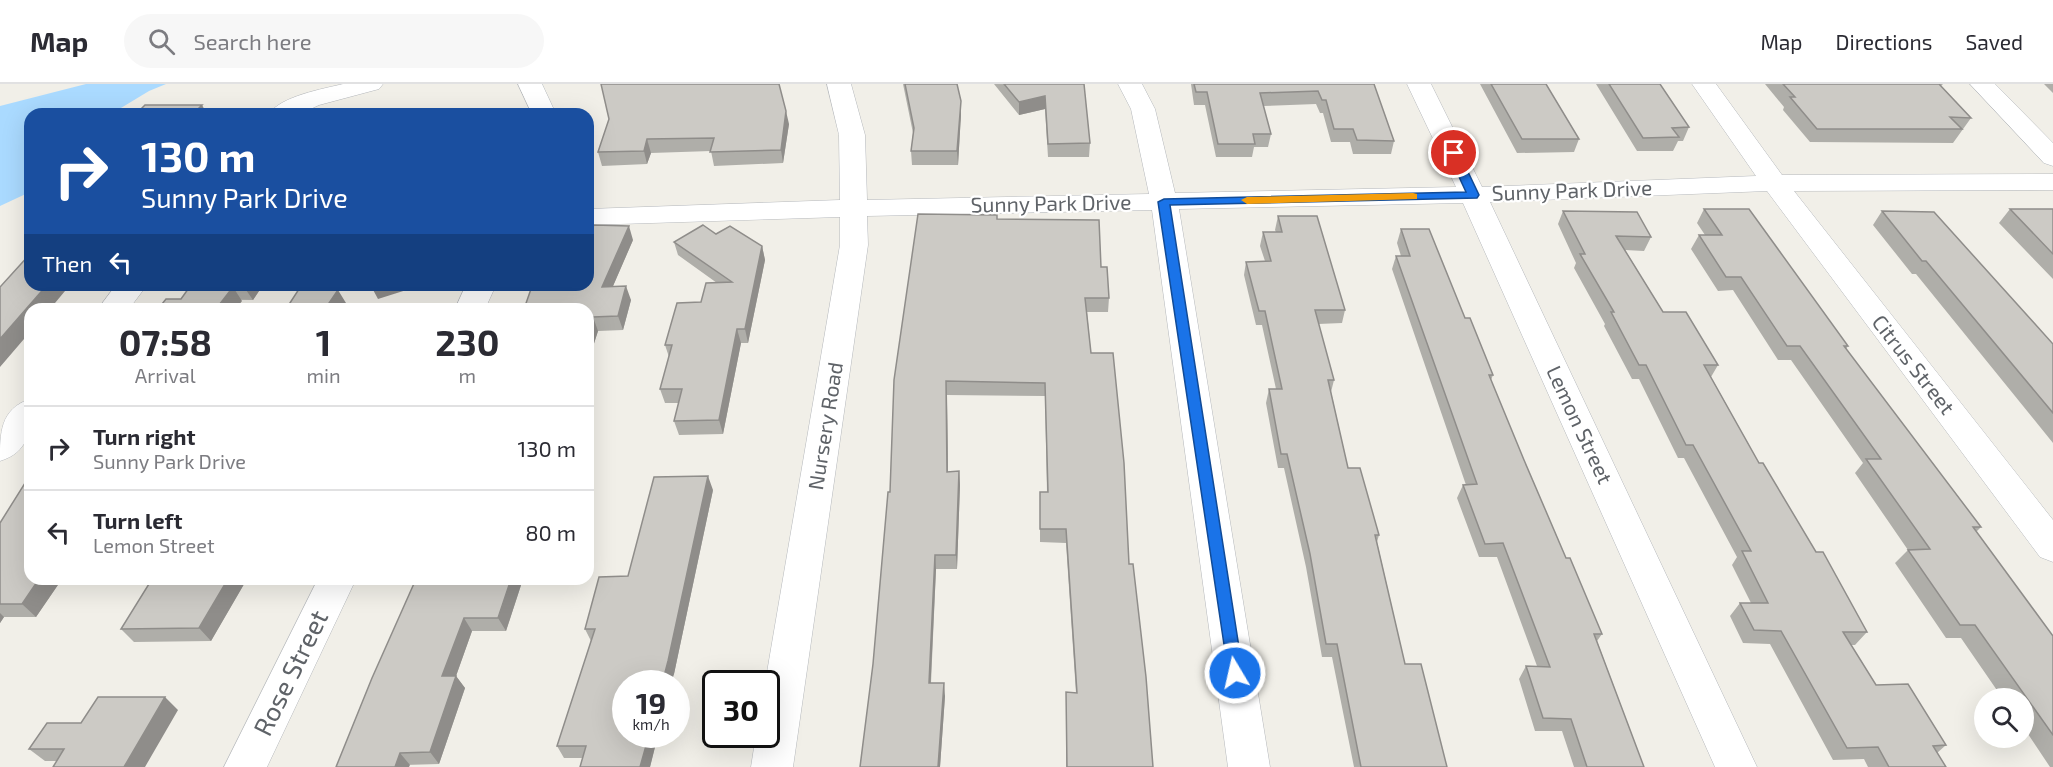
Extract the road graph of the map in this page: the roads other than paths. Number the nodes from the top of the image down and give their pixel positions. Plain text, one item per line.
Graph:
1 (371, 84) edge
2 (530, 84) edge
3 (839, 84) edge
4 (1130, 84) edge
5 (1419, 84) edge
6 (1704, 84) edge
7 (1982, 84) edge
8 (293, 108) edge
9 (541, 108) edge
10 (2053, 158) edge
11 (2053, 182) edge
12 (1774, 183) junction
13 (1473, 195) junction
14 (1164, 202) junction
15 (855, 208) junction
16 (594, 217) edge
17 (127, 291) edge
18 (118, 303) edge
19 (24, 418) edge
20 (0, 448) edge
21 (2053, 547) edge
22 (334, 585) edge
23 (245, 767) edge
24 (772, 767) edge
25 (1249, 767) edge
26 (1736, 767) edge

1 - 8 street
2 - 9 street
3 - 15 street, Nursery Road
4 - 14 street
5 - 13 street, Lemon Street
6 - 12 street, Citrus Street
7 - 10 street
11 - 12 street, Sunny Park Drive
12 - 13 street, Sunny Park Drive
12 - 21 street, Citrus Street
13 - 14 street, Sunny Park Drive
13 - 26 street, Lemon Street
14 - 15 street, Sunny Park Drive
14 - 25 street
15 - 16 street, Sunny Park Drive
15 - 24 street, Nursery Road
17 - 18 street
19 - 20 street
22 - 23 street, Rose Street

